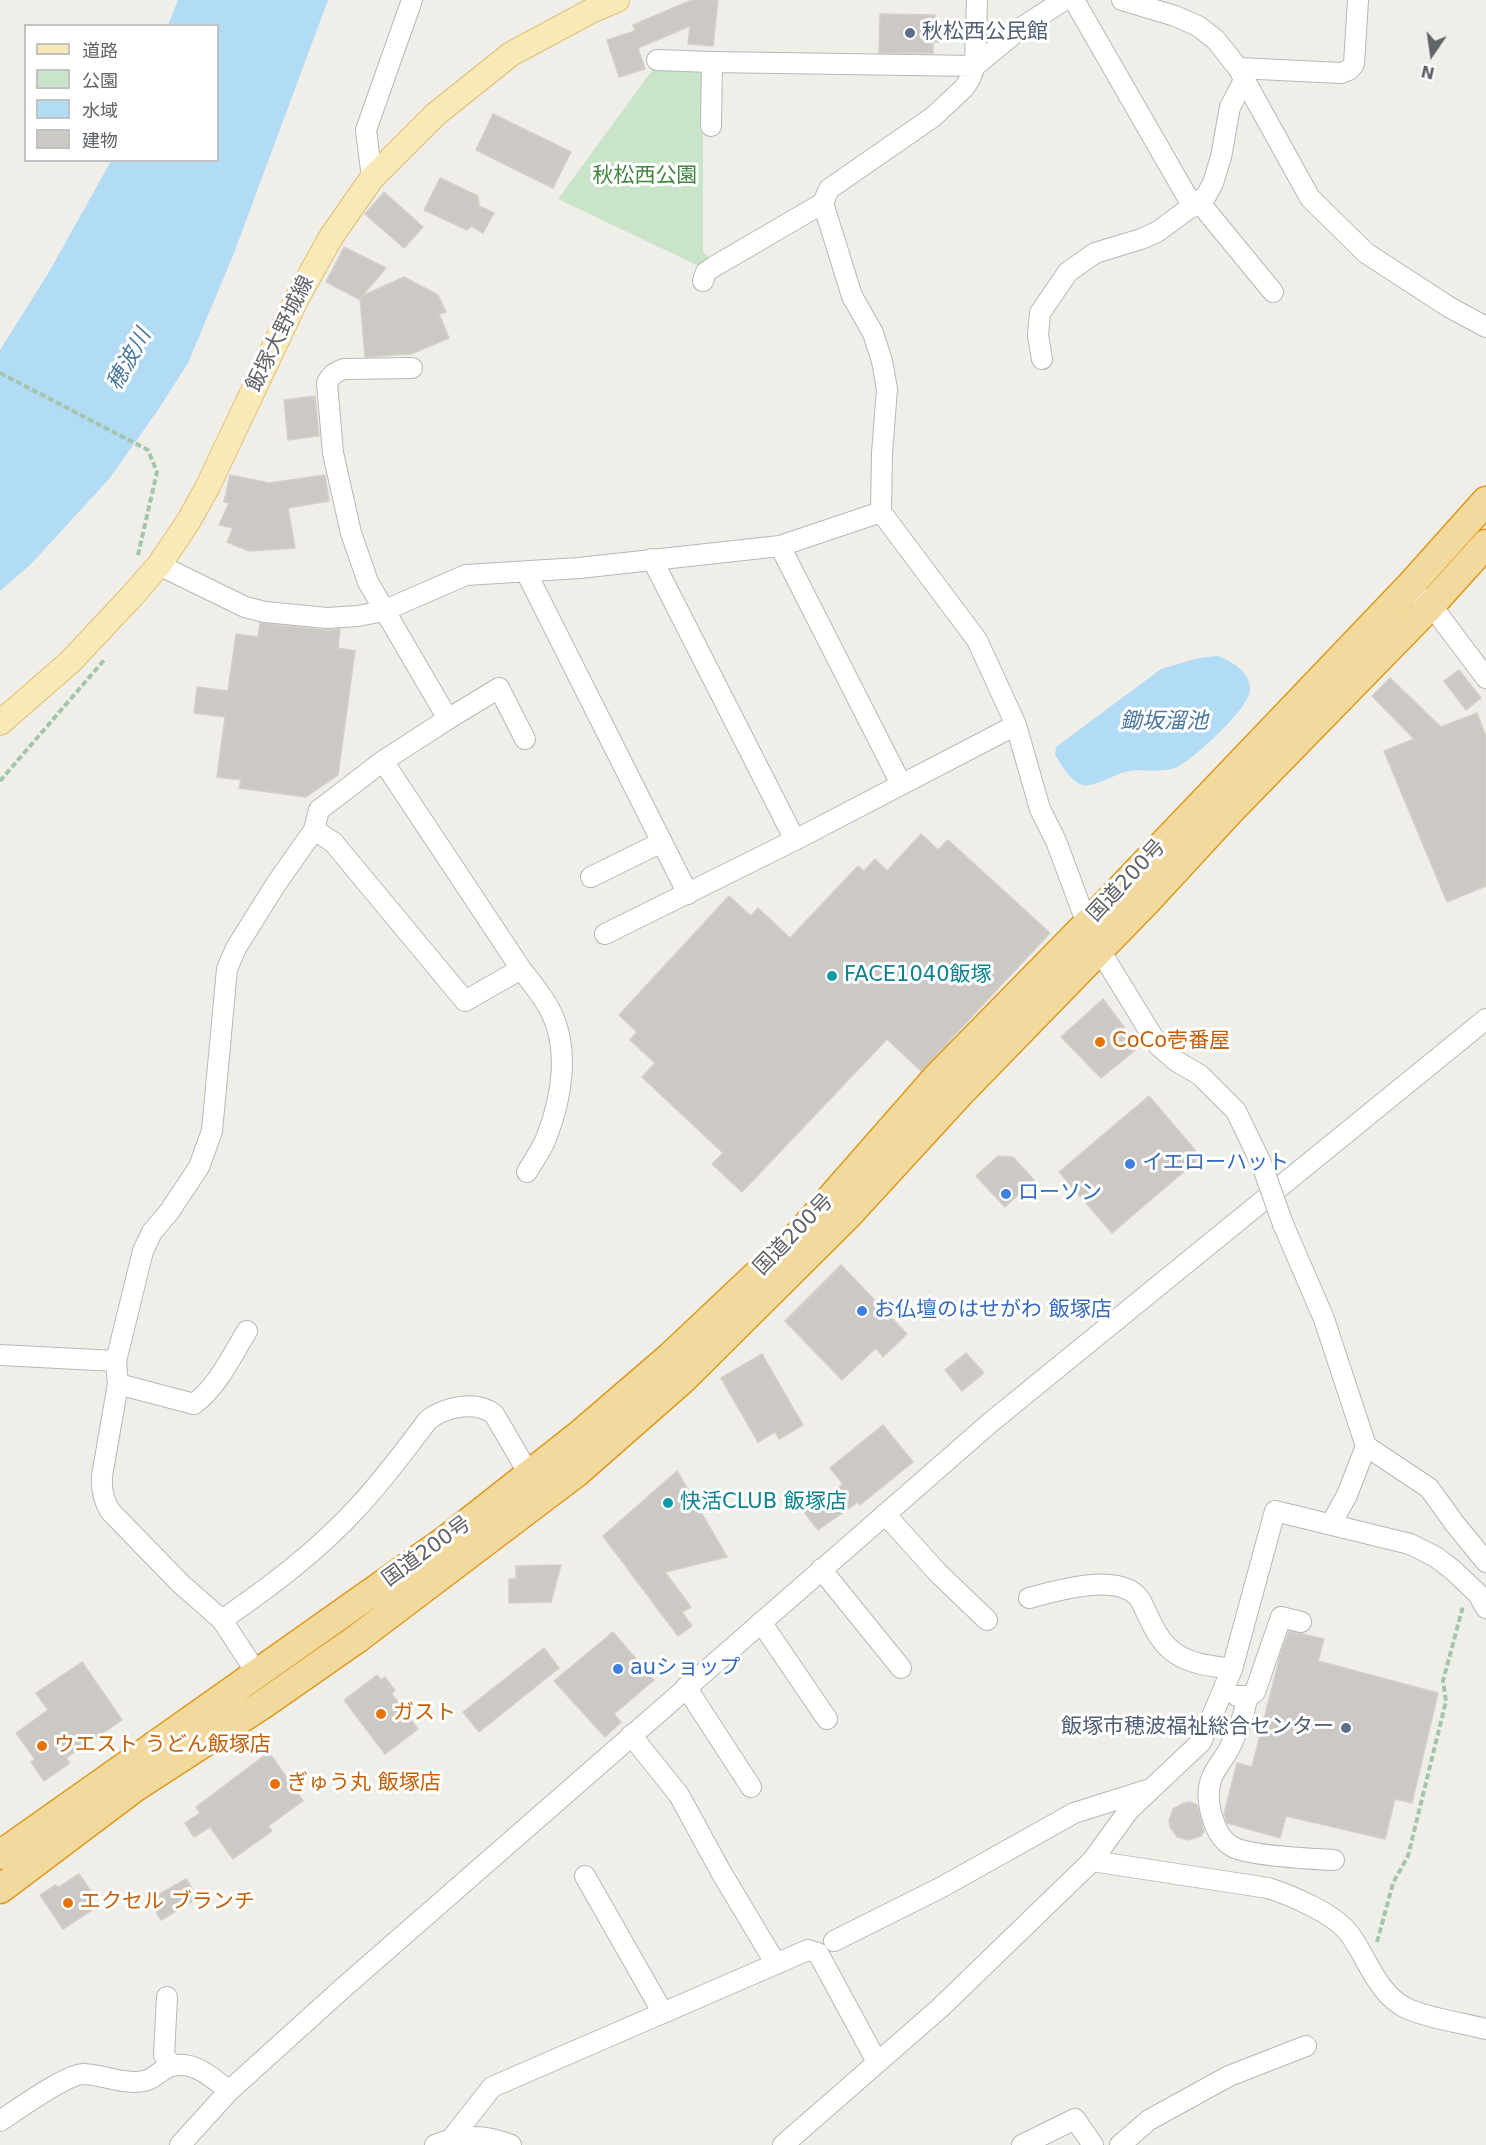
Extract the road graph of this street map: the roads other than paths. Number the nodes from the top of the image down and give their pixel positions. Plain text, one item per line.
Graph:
1 (412, 0) edge
2 (617, 0) edge
3 (977, 0) edge
4 (1064, 0) edge
5 (1074, 0) edge
6 (1122, 0) edge
7 (1358, 0) edge
8 (657, 60) dead end
9 (712, 62) junction
10 (975, 66) junction
11 (1241, 74) junction
12 (711, 126) dead end
13 (372, 178) junction
14 (823, 203) junction
15 (1196, 205) junction
16 (703, 281) dead end
17 (1273, 292) dead end
18 (1486, 327) edge
19 (1042, 359) dead end
20 (412, 368) dead end
21 (1486, 501) edge
22 (881, 512) junction
23 (1486, 544) edge
24 (780, 546) junction
25 (652, 559) junction
26 (148, 562) junction
27 (526, 572) junction
28 (1409, 587) junction
29 (1431, 605) junction
30 (383, 611) junction
31 (1486, 678) edge
32 (448, 719) junction
33 (0, 723) edge
34 (1016, 725) junction
35 (525, 739) dead end
36 (383, 761) junction
37 (901, 784) junction
38 (314, 830) junction
39 (795, 840) junction
40 (662, 842) junction
41 (591, 877) dead end
42 (688, 894) junction
43 (605, 934) dead end
44 (1093, 937) junction
45 (521, 969) junction
46 (1486, 1019) edge
47 (527, 1172) dead end
48 (247, 1331) dead end
49 (0, 1355) edge
50 (116, 1361) junction
51 (117, 1384) junction
52 (1366, 1446) junction
53 (529, 1474) junction
54 (885, 1514) junction
55 (1331, 1524) junction
56 (1486, 1562) edge
57 (821, 1569) junction
58 (1029, 1598) dead end
59 (1486, 1608) edge
60 (222, 1620) junction
61 (987, 1620) dead end
62 (760, 1622) junction
63 (1301, 1622) dead end
64 (902, 1668) dead end
65 (1232, 1670) junction
66 (256, 1672) junction
67 (686, 1687) junction
68 (1223, 1692) junction
69 (1247, 1697) junction
70 (827, 1719) dead end
71 (631, 1735) junction
72 (751, 1787) dead end
73 (1149, 1789) junction
74 (0, 1855) edge
75 (1334, 1860) dead end
76 (1092, 1861) junction
77 (585, 1876) dead end
78 (0, 1889) edge
79 (834, 1941) dead end
80 (776, 1964) junction
81 (167, 1997) dead end
82 (663, 2013) junction
83 (1486, 2029) edge
84 (1306, 2046) dead end
85 (878, 2062) junction
86 (172, 2066) junction
87 (229, 2091) junction
88 (0, 2121) edge
89 (444, 2142) edge
90 (784, 2144) edge
91 (180, 2145) edge
92 (511, 2145) edge
93 (1022, 2145) edge
94 (1093, 2145) edge
95 (1120, 2145) edge

1 - 13 street
2 - 13 main road, 飯塚大野城線
3 - 10 street
4 - 10 street
5 - 15 street
6 - 11 street
7 - 11 street
8 - 9 street
9 - 10 street
9 - 12 street
10 - 14 street
11 - 15 street
11 - 18 street
13 - 26 main road, 飯塚大野城線
14 - 16 street
14 - 22 street
15 - 17 street
15 - 19 street
20 - 30 street
21 - 28 highway, 国道200号
22 - 24 street
22 - 34 street
23 - 29 highway, 国道200号
24 - 25 street
24 - 37 street
25 - 27 street
25 - 39 street
26 - 30 street
26 - 33 main road, 飯塚大野城線
27 - 30 street
27 - 40 street
28 - 29 street
28 - 44 highway, 国道200号
29 - 31 street
29 - 44 highway, 国道200号
30 - 32 street
32 - 35 street
32 - 36 street
34 - 37 street
34 - 44 street
36 - 38 street
36 - 45 street
37 - 39 street
38 - 45 street
38 - 50 street
39 - 42 street
40 - 41 street
40 - 42 street
42 - 43 street
44 - 52 street, bridge
44 - 53 highway, 国道200号
44 - 78 highway, 国道200号
45 - 47 street
46 - 54 street
48 - 51 street
49 - 50 street
50 - 51 street
51 - 60 street
52 - 55 street
52 - 56 street
53 - 60 street
53 - 66 highway, 国道200号
54 - 57 street
54 - 61 street
55 - 59 street
55 - 65 street
57 - 62 street
57 - 64 street
58 - 65 street
60 - 66 street
62 - 67 street
62 - 70 street
63 - 69 street
65 - 68 street
66 - 74 highway, 国道200号
67 - 71 street
67 - 72 street
68 - 69 street
68 - 73 street
69 - 75 street
71 - 80 street
71 - 87 street
73 - 76 street
73 - 79 street
76 - 83 street
76 - 85 street
77 - 82 street
80 - 82 street
80 - 85 street
81 - 86 street
82 - 89 street
84 - 95 street
85 - 90 street
86 - 87 street
86 - 88 street
87 - 91 street
89 - 92 street
93 - 94 street

